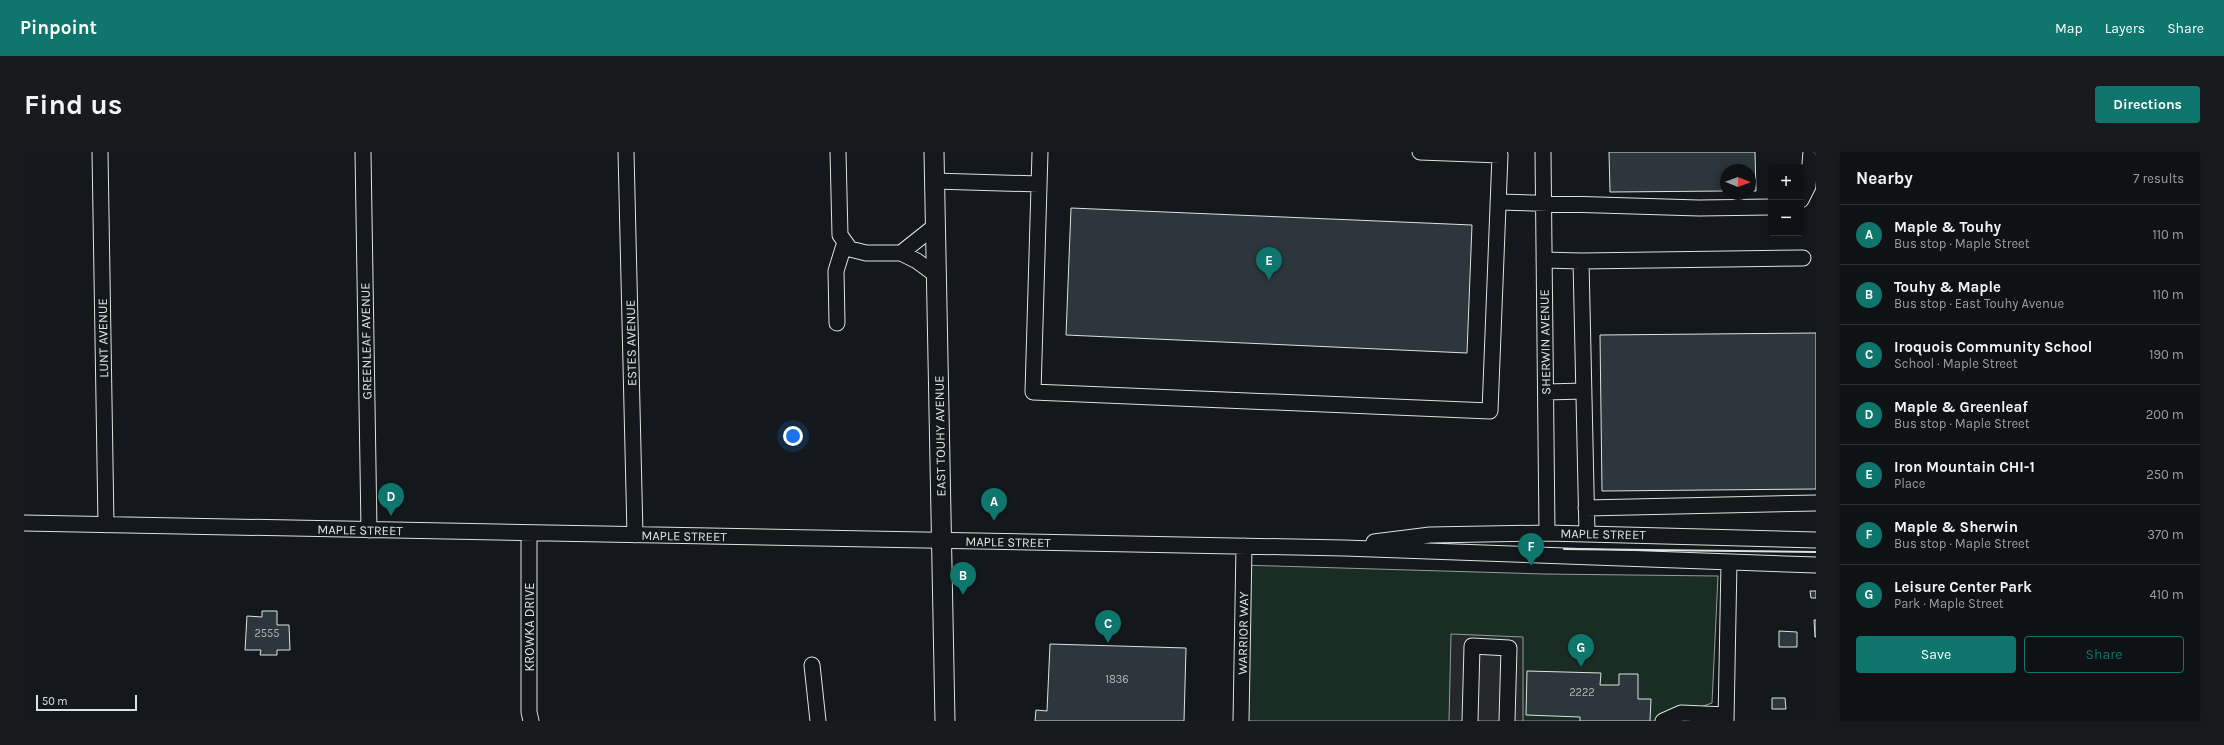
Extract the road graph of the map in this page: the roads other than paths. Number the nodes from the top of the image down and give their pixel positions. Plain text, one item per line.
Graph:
1 (100, 152) edge
2 (363, 152) edge
3 (626, 152) edge
4 (838, 152) edge
5 (934, 152) edge
6 (1040, 152) edge
7 (1420, 152) edge
8 (1543, 152) edge
9 (1811, 152) edge
10 (934, 181) junction
11 (1039, 184) junction
12 (1804, 194) edge
13 (1498, 202) junction
14 (1544, 205) junction
15 (1768, 207) edge
16 (935, 226) junction
17 (845, 242) junction
18 (901, 253) junction
19 (1802, 258) dead end
20 (1544, 260) junction
21 (1581, 261) junction
22 (936, 275) junction
23 (837, 323) dead end
24 (1584, 391) junction
25 (1546, 392) junction
26 (1816, 503) edge
27 (1586, 508) junction
28 (24, 523) edge
29 (106, 525) junction
30 (369, 530) junction
31 (529, 533) junction
32 (1547, 533) junction
33 (1587, 534) junction
34 (635, 535) junction
35 (1816, 540) edge
36 (942, 541) junction
37 (1244, 546) junction
38 (1344, 548) junction
39 (1729, 562) junction
40 (1816, 565) edge
41 (812, 665) dead end
42 (1726, 718) edge
43 (531, 721) edge
44 (818, 721) edge
45 (945, 721) edge
46 (1241, 721) edge
47 (1470, 721) edge
48 (1507, 721) edge
49 (1663, 721) edge

1 - 29 street, LUNT AVENUE
2 - 30 street, GREENLEAF AVENUE
3 - 34 street, ESTES AVENUE
4 - 17 street
5 - 10 main road, EAST TOUHY AVENUE
6 - 11 street
7 - 13 street
8 - 14 street, SHERWIN AVENUE
9 - 12 street
10 - 11 street
10 - 16 main road, EAST TOUHY AVENUE
11 - 13 street
13 - 14 street
14 - 15 street
14 - 20 street, SHERWIN AVENUE
16 - 18 street
16 - 22 main road, EAST TOUHY AVENUE
17 - 18 street
17 - 23 street
18 - 22 street
19 - 21 street
20 - 21 street
20 - 25 street, SHERWIN AVENUE
21 - 24 street
22 - 36 main road, EAST TOUHY AVENUE
24 - 25 street
24 - 27 street
25 - 32 street, SHERWIN AVENUE
26 - 27 street
27 - 33 street
28 - 29 street, MAPLE STREET
29 - 30 street, MAPLE STREET
30 - 31 street, MAPLE STREET
31 - 34 street, MAPLE STREET
31 - 43 street, KROWKA DRIVE
32 - 33 street, MAPLE STREET
32 - 38 street, MAPLE STREET
33 - 35 street, MAPLE STREET
34 - 36 street, MAPLE STREET
36 - 37 street, MAPLE STREET
36 - 45 main road, EAST TOUHY AVENUE
37 - 38 street, MAPLE STREET
37 - 46 street, WARRIOR WAY
38 - 39 street, MAPLE STREET
39 - 40 street, MAPLE STREET
39 - 42 street
41 - 44 street
42 - 49 street
47 - 48 street

